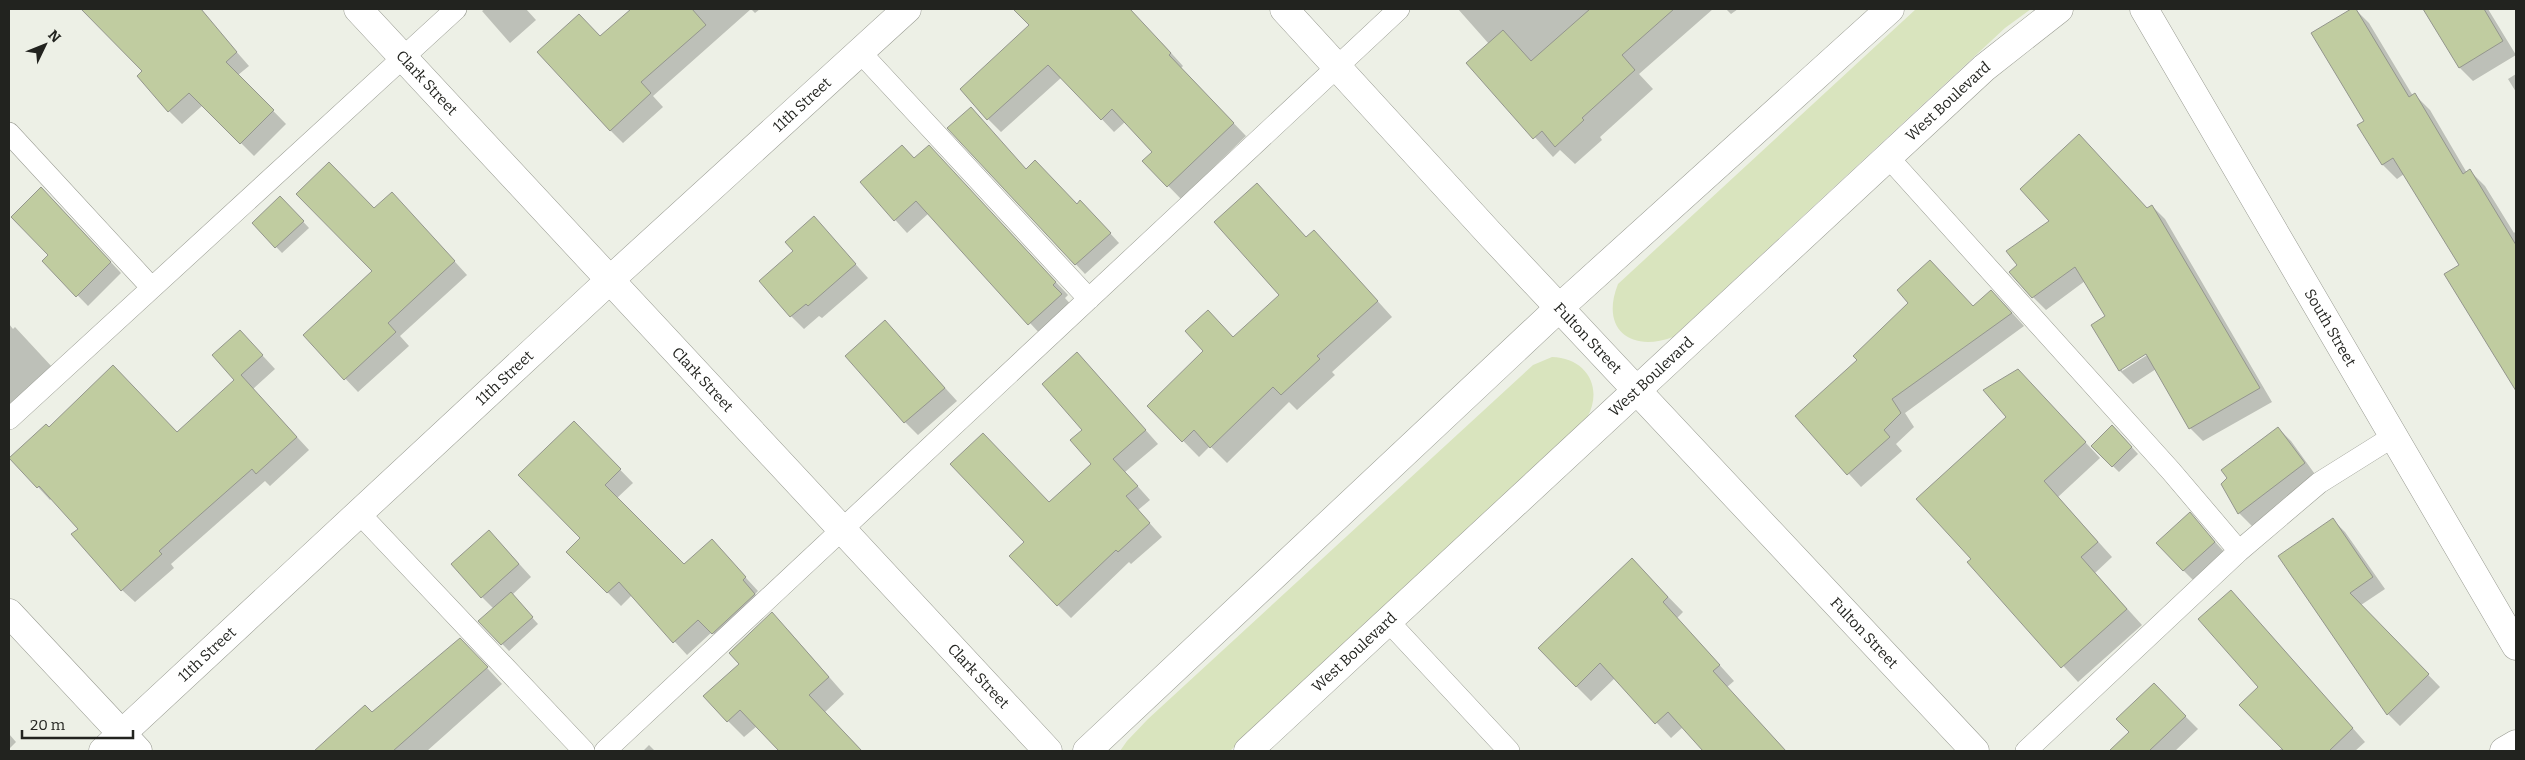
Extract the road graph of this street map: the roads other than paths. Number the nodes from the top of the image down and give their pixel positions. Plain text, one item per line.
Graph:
1 (358, 9) edge
2 (456, 9) edge
3 (906, 9) edge
4 (1284, 9) edge
5 (1399, 9) edge
6 (1890, 9) edge
7 (2059, 9) edge
8 (2144, 9) edge
9 (860, 52) junction
10 (404, 58) junction
11 (1337, 67) junction
12 (9, 133) edge
13 (1888, 157) junction
14 (611, 279) junction
15 (152, 287) junction
16 (1089, 299) junction
17 (1560, 308) junction
18 (1637, 389) junction
19 (9, 419) edge
20 (2394, 436) junction
21 (359, 513) junction
22 (842, 529) junction
23 (2239, 551) junction
24 (9, 613) edge
25 (1388, 621) junction
26 (2516, 646) edge
27 (2516, 744) edge
28 (121, 746) edge
29 (584, 751) edge
30 (605, 751) edge
31 (1048, 751) edge
32 (1087, 751) edge
33 (1248, 751) edge
34 (1508, 751) edge
35 (1976, 751) edge
36 (2026, 751) edge
37 (2504, 751) edge

1 - 10 street, Clark Street
2 - 10 lane
3 - 9 street, 11th Street
4 - 11 street, Fulton Street
5 - 11 lane
6 - 17 street
7 - 13 street, West Boulevard
8 - 20 street, South Street
9 - 14 street, 11th Street
9 - 16 lane
10 - 14 street, Clark Street
10 - 15 lane
11 - 16 lane
11 - 17 street, Fulton Street
12 - 15 lane
13 - 18 street, West Boulevard
13 - 23 lane
14 - 21 street, 11th Street
14 - 22 street, Clark Street
15 - 19 lane
16 - 22 lane
17 - 18 street, Fulton Street
17 - 32 street
18 - 25 street, West Boulevard
18 - 35 street, Fulton Street
20 - 23 lane
20 - 26 street, South Street
21 - 28 street, 11th Street
21 - 29 lane
22 - 30 lane
22 - 31 street, Clark Street
23 - 36 lane
24 - 28 street
25 - 33 street, West Boulevard
25 - 34 lane
27 - 37 street

